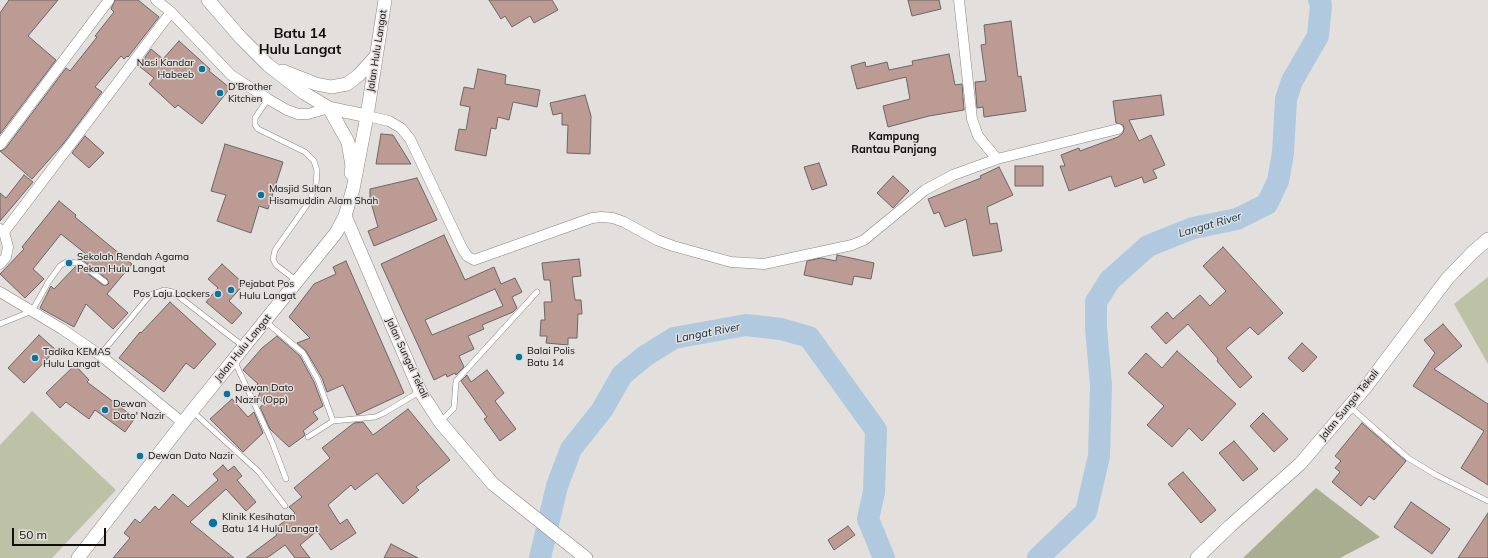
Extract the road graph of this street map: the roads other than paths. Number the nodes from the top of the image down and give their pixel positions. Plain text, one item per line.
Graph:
1 (110, 0) edge
2 (156, 0) edge
3 (208, 0) edge
4 (385, 0) edge
5 (959, 0) edge
6 (171, 12) junction
7 (376, 56) junction
8 (268, 65) junction
9 (268, 99) junction
10 (329, 108) junction
11 (367, 116) junction
12 (1118, 129) dead end
13 (0, 145) edge
14 (997, 159) junction
15 (345, 216) junction
16 (2, 230) edge
17 (1488, 239) edge
18 (0, 264) edge
19 (298, 281) junction
20 (105, 282) dead end
21 (0, 292) edge
22 (537, 292) dead end
23 (32, 311) junction
24 (266, 321) junction
25 (0, 324) edge
26 (244, 347) junction
27 (100, 355) junction
28 (234, 359) junction
29 (420, 391) junction
30 (1350, 406) junction
31 (192, 411) junction
32 (333, 421) junction
33 (440, 422) junction
34 (183, 423) junction
35 (308, 437) dead end
36 (286, 479) dead end
37 (1488, 501) edge
38 (285, 506) dead end
39 (83, 555) edge
40 (586, 558) edge
41 (1197, 558) edge

1 - 13 street
2 - 6 street
3 - 8 street
4 - 7 street, Jalan Hulu Langat
5 - 14 street
6 - 9 street
6 - 16 street
7 - 8 street
7 - 11 street, Jalan Hulu Langat
8 - 10 street
9 - 10 street
9 - 19 lane
10 - 11 street
10 - 15 street
11 - 14 street
11 - 15 street, Jalan Hulu Langat
12 - 14 street
15 - 19 street, Jalan Hulu Langat
15 - 29 street, Jalan Sungai Tekali
16 - 18 street
17 - 30 street, Jalan Sungai Tekali
19 - 24 street, Jalan Hulu Langat
20 - 23 lane
21 - 23 street
22 - 33 lane
23 - 25 lane
23 - 27 street
24 - 26 street, Jalan Hulu Langat
24 - 32 lane
26 - 27 lane
26 - 28 street, Jalan Hulu Langat
27 - 34 street
28 - 31 street, Jalan Hulu Langat
28 - 36 lane
29 - 32 lane
29 - 33 street, Jalan Sungai Tekali
30 - 37 lane
30 - 41 street, Jalan Sungai Tekali
31 - 34 street, Jalan Hulu Langat
31 - 38 lane
32 - 35 lane
33 - 40 street, Jalan Sungai Tekali
34 - 39 street, Jalan Hulu Langat

